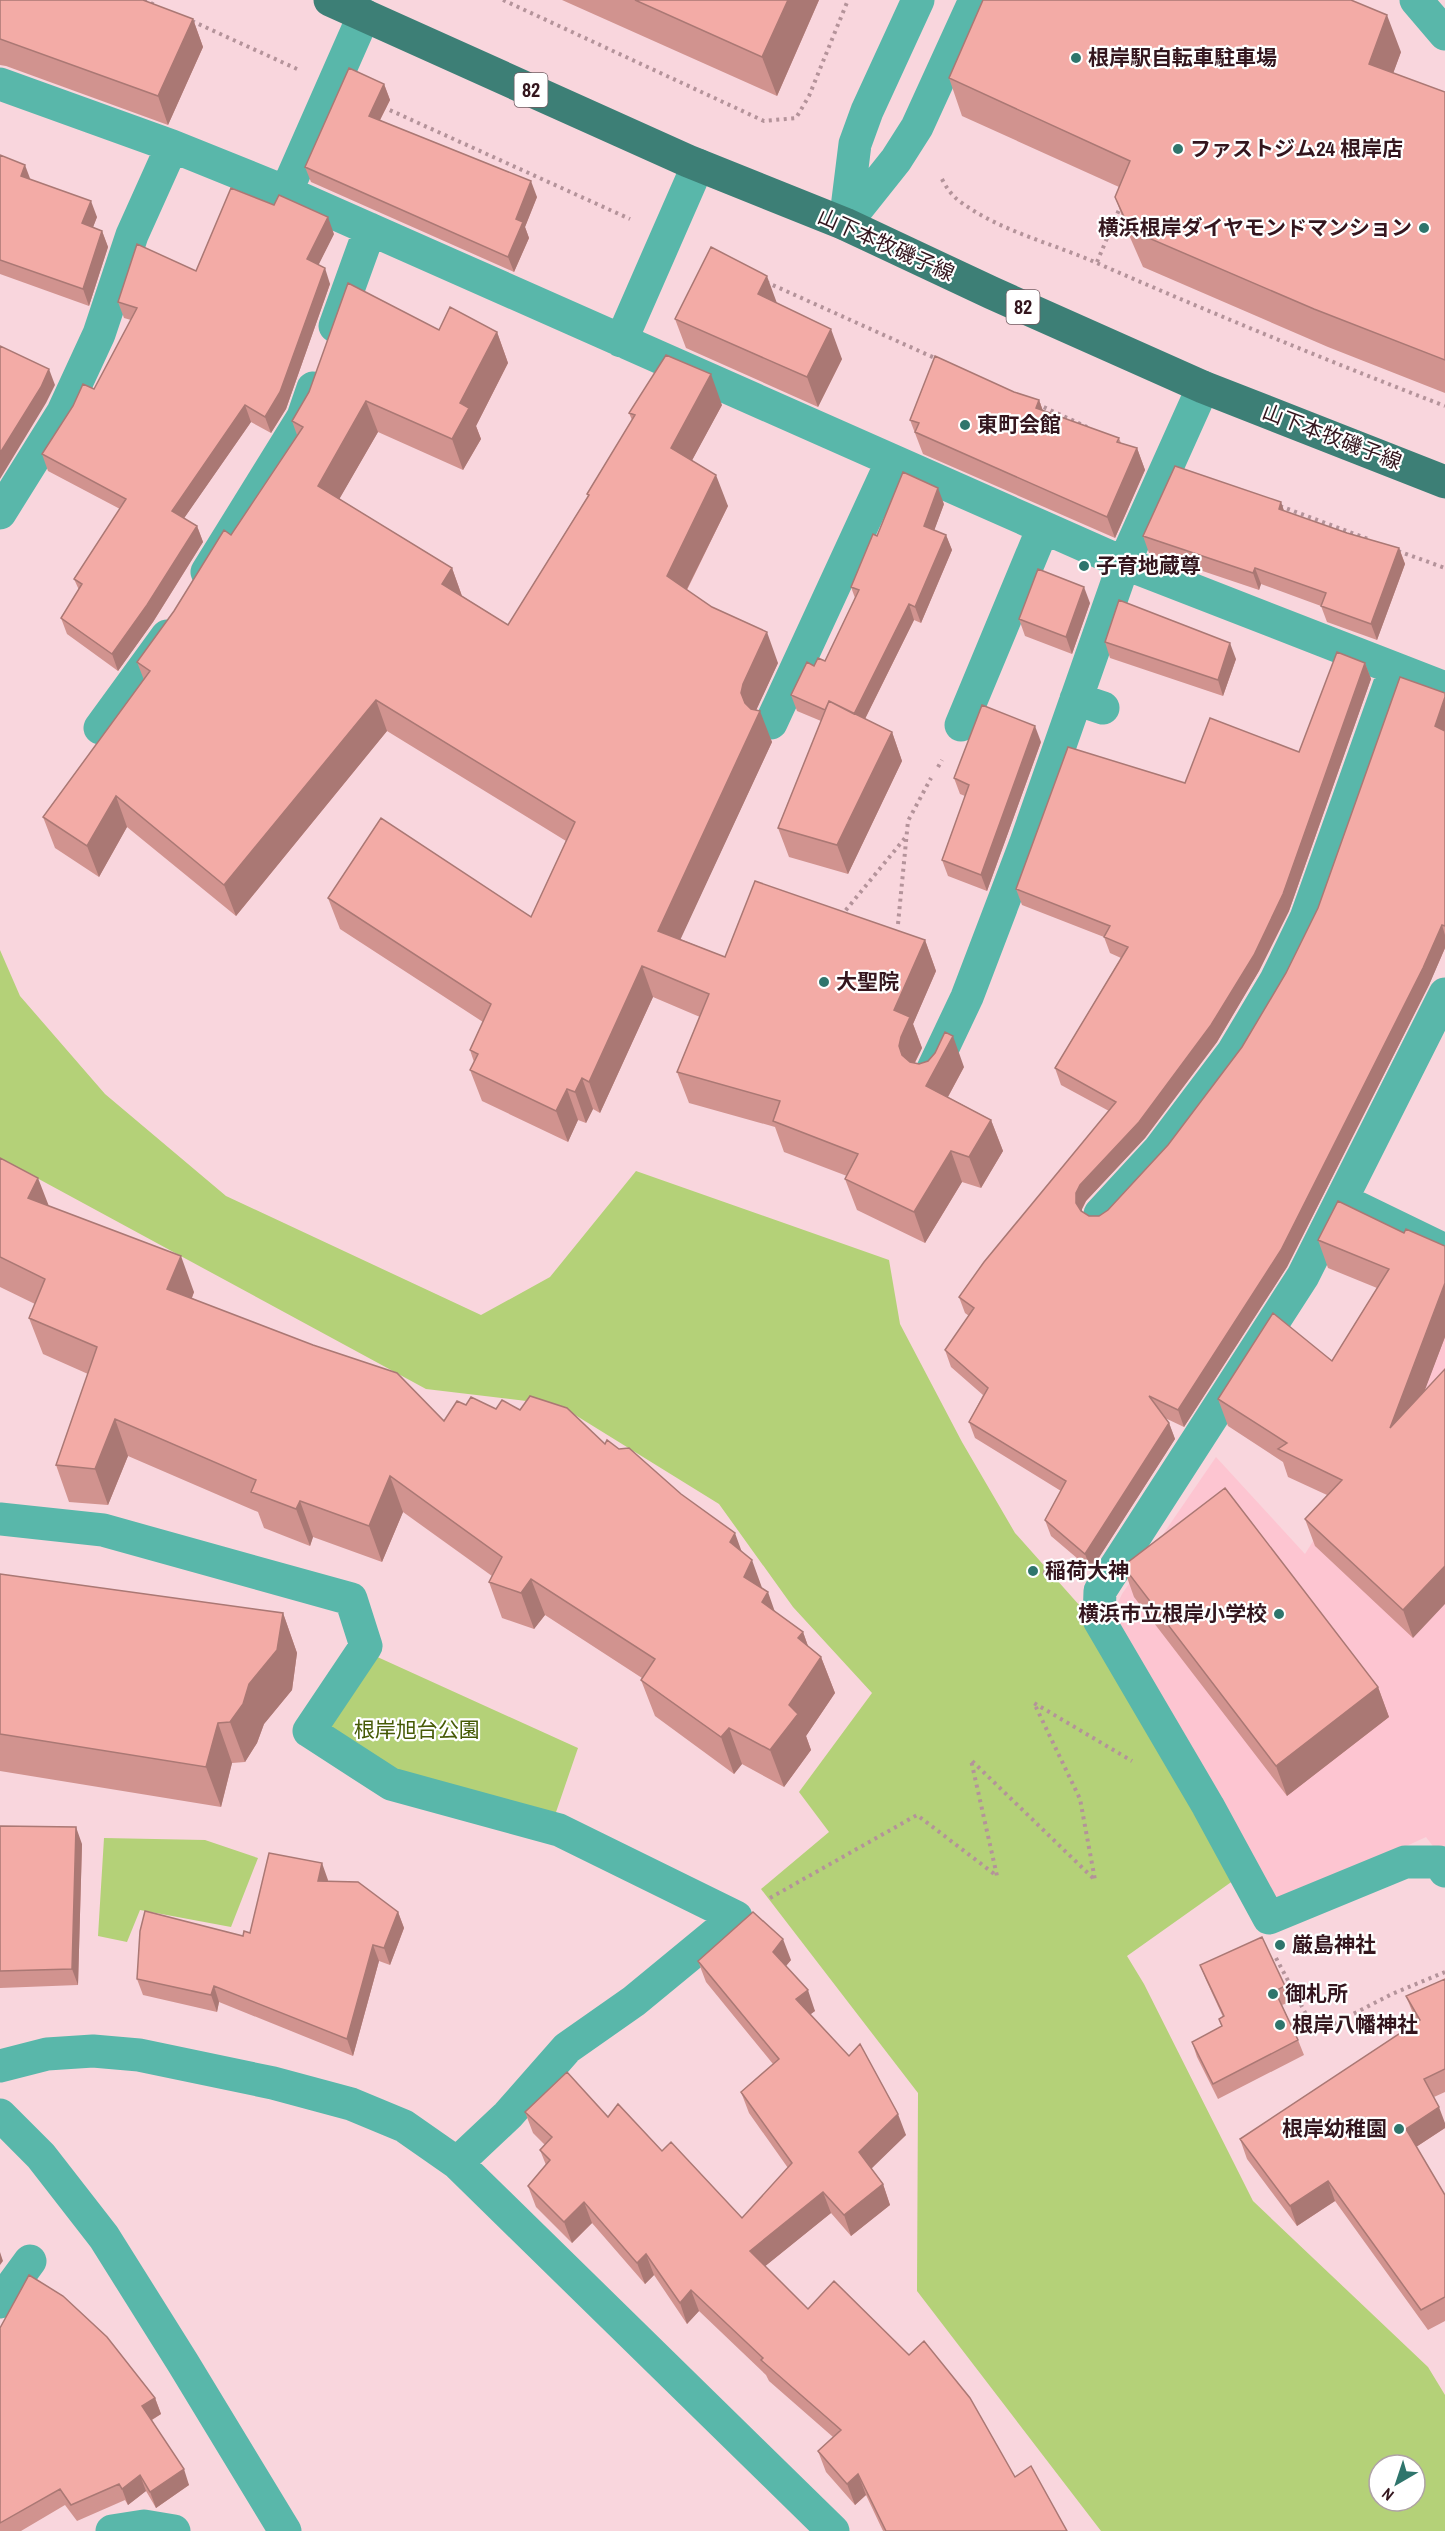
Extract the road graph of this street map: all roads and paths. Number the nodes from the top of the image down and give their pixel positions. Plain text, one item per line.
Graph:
1 (144, 0) edge
2 (330, 0) edge
3 (503, 0) edge
4 (848, 0) edge
5 (918, 0) edge
6 (975, 0) edge
7 (1416, 0) edge
8 (165, 9) edge
9 (364, 15) junction
10 (186, 19) edge
11 (1445, 34) edge
12 (0, 84) edge
13 (333, 85) junction
14 (172, 146) junction
15 (698, 165) junction
16 (942, 179) dead end
17 (286, 192) junction
18 (1125, 197) edge
19 (637, 222) dead end
20 (845, 224) junction
21 (370, 229) junction
22 (1096, 262) junction
23 (759, 279) edge
24 (621, 341) junction
25 (948, 364) edge
26 (1203, 387) junction
27 (1033, 402) edge
28 (1445, 406) edge
29 (1098, 432) edge
30 (892, 461) junction
31 (1445, 482) edge
32 (1279, 506) edge
33 (0, 513) edge
34 (1043, 528) junction
35 (1378, 543) edge
36 (1390, 547) edge
37 (1124, 562) junction
38 (1445, 568) edge
39 (1395, 669) junction
40 (1445, 688) edge
41 (771, 723) dead end
42 (961, 725) dead end
43 (100, 728) dead end
44 (931, 778) dead end
45 (906, 838) junction
46 (839, 918) edge
47 (898, 924) dead end
48 (1445, 994) edge
49 (929, 1076) edge
50 (1342, 1200) junction
51 (1100, 1215) edge
52 (1445, 1250) edge
53 (0, 1519) edge
54 (1136, 1764) dead end
55 (1445, 1870) edge
56 (736, 1917) junction
57 (1276, 1957) dead end
58 (1445, 1972) edge
59 (0, 2066) edge
60 (0, 2115) edge
61 (457, 2163) junction
62 (30, 2261) dead end
63 (0, 2302) edge
64 (112, 2531) edge
65 (174, 2531) edge
66 (285, 2531) edge
67 (833, 2531) edge

1 - 8 path
2 - 9 main road, 山下本牧磯子線 / 82
3 - 4 path
5 - 20 street
6 - 20 street
7 - 11 street
9 - 13 street
9 - 15 main road, 山下本牧磯子線 / 82
10 - 13 path
12 - 14 street
13 - 17 street
13 - 19 path
14 - 17 street
14 - 33 street
15 - 20 main road, 山下本牧磯子線 / 82
15 - 24 street
16 - 22 path
17 - 21 street
18 - 22 path
20 - 26 main road, 山下本牧磯子線 / 82
21 - 24 street
21 - 43 street
22 - 28 path
23 - 25 path
24 - 30 street
26 - 31 main road, 山下本牧磯子線 / 82
26 - 37 street
27 - 29 path
30 - 34 street
30 - 41 street
32 - 35 path
34 - 37 street
34 - 42 street
36 - 38 path
37 - 39 street
37 - 49 street
39 - 40 street
39 - 51 street
44 - 45 path
45 - 46 path
45 - 47 path
48 - 50 street
50 - 52 street
50 - 55 street
53 - 56 street
54 - 56 path
56 - 61 street
57 - 58 path
59 - 61 street
60 - 66 street
61 - 67 street
62 - 63 street
64 - 65 street

